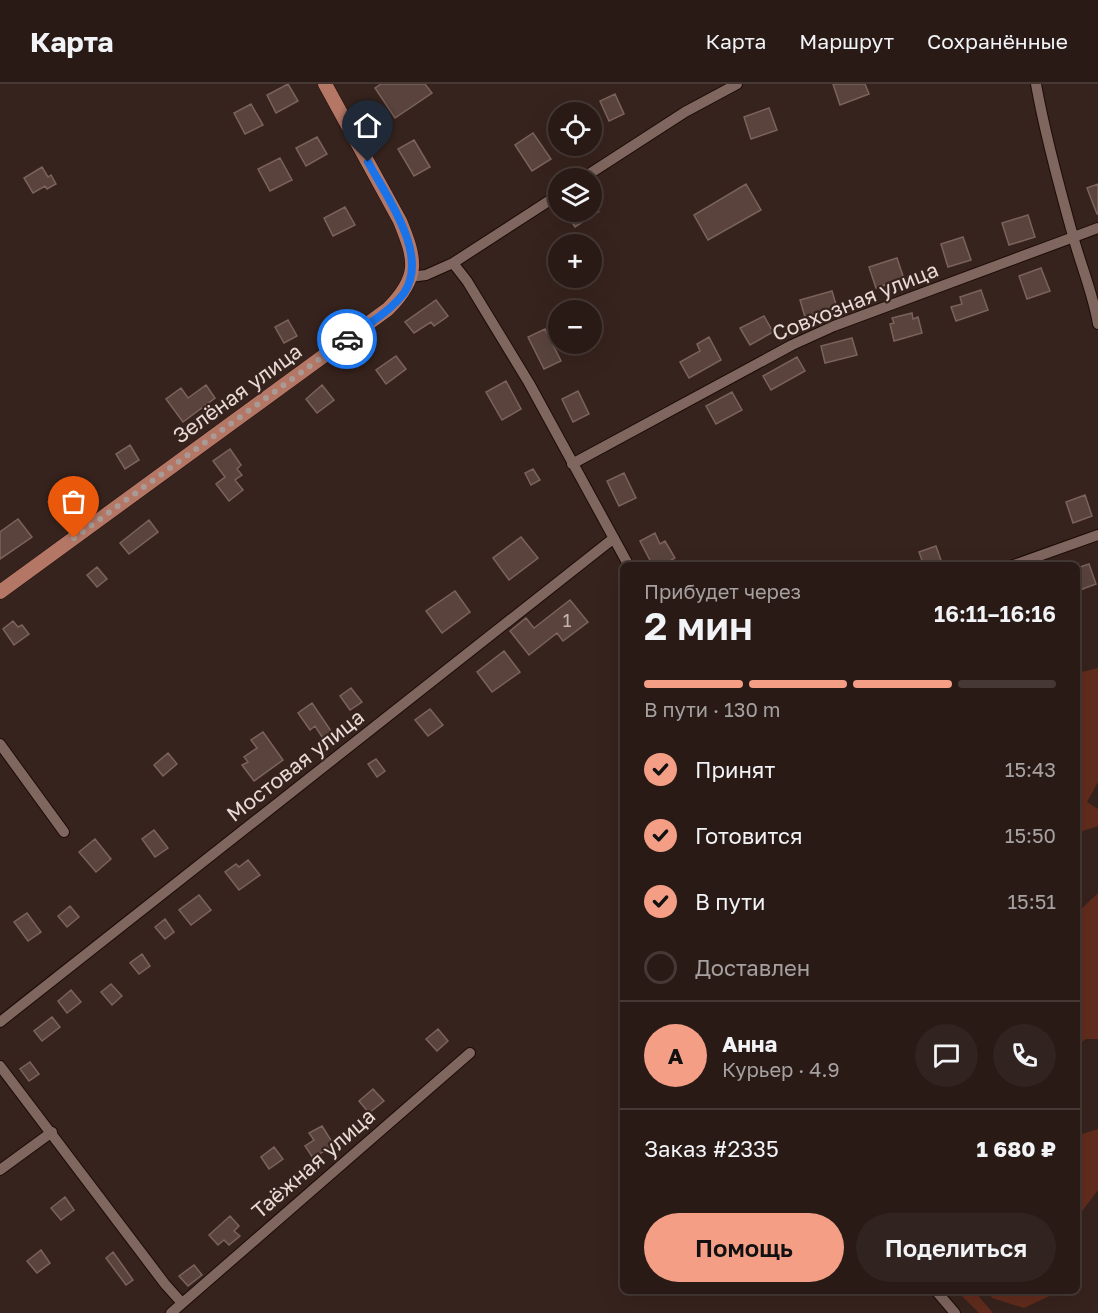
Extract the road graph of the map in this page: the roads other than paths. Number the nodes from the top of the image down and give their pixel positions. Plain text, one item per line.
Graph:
1 (325, 84) edge
2 (736, 84) edge
3 (1036, 84) edge
4 (598, 168) edge
5 (548, 201) edge
6 (1098, 228) edge
7 (1073, 238) junction
8 (453, 263) junction
9 (411, 277) junction
10 (1098, 324) edge
11 (572, 464) junction
12 (1098, 535) edge
13 (614, 538) junction
14 (627, 562) edge
15 (1022, 562) edge
16 (0, 592) edge
17 (0, 744) edge
18 (64, 832) dead end
19 (0, 1022) edge
20 (470, 1053) dead end
21 (0, 1066) edge
22 (52, 1132) junction
23 (0, 1170) edge
24 (939, 1294) edge
25 (182, 1303) junction
26 (171, 1313) edge
27 (954, 1313) edge

1 - 9 main road
2 - 4 street
3 - 7 street
5 - 8 street
6 - 7 street, Совхозная улица
7 - 10 street
7 - 11 street, Совхозная улица
8 - 9 street
8 - 11 street
9 - 16 main road, Зелёная улица
11 - 13 street
12 - 15 street
13 - 14 street
13 - 19 street, Мостовая улица
17 - 18 street
20 - 25 street, Таёжная улица
21 - 22 street
22 - 23 street
22 - 25 street
24 - 27 street
25 - 26 street, Таёжная улица

